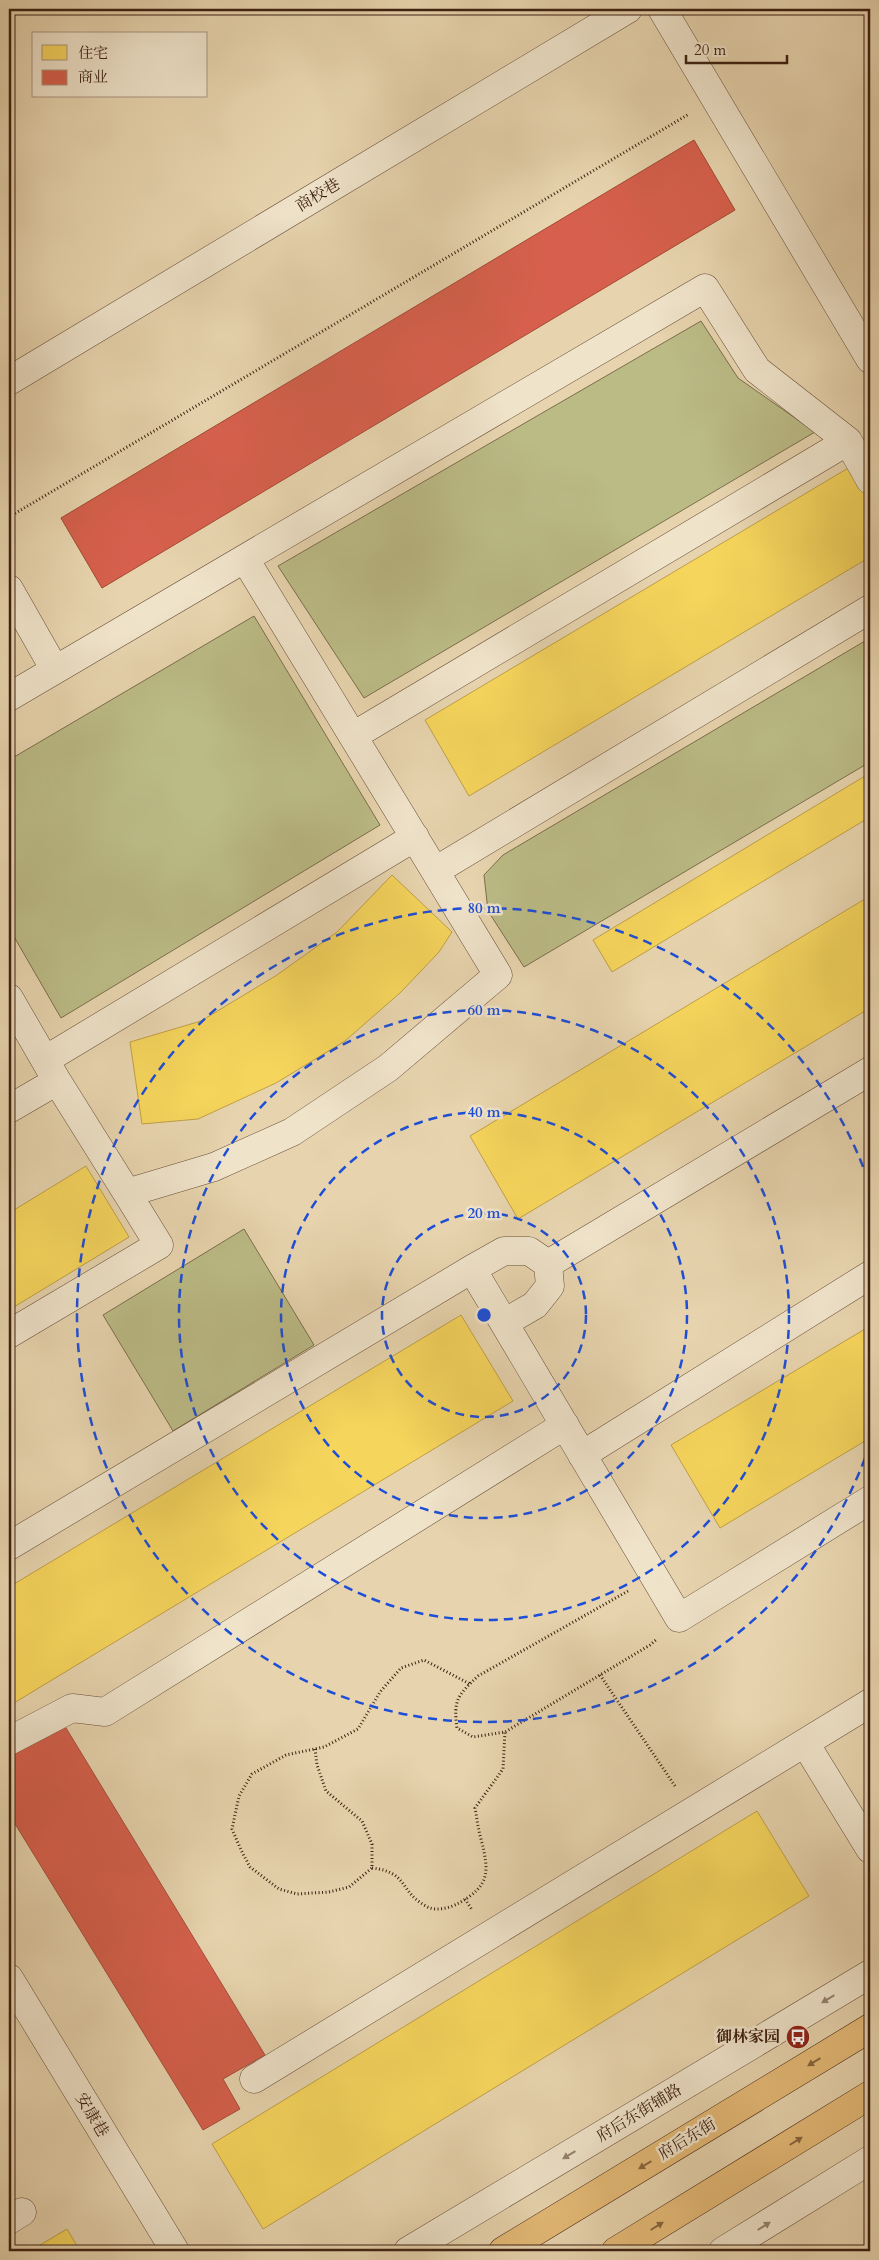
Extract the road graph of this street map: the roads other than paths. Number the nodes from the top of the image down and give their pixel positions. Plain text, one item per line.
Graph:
1 (628, 9) edge
2 (662, 9) edge
3 (870, 359) edge
4 (9, 381) edge
5 (848, 441) junction
6 (870, 480) edge
7 (245, 559) junction
8 (9, 589) edge
9 (870, 609) edge
10 (55, 670) junction
11 (9, 697) edge
12 (353, 736) junction
13 (415, 837) junction
14 (435, 871) junction
15 (9, 998) edge
16 (51, 1070) junction
17 (870, 1070) edge
18 (9, 1109) edge
19 (127, 1193) junction
20 (548, 1264) junction
21 (472, 1269) junction
22 (870, 1275) edge
23 (504, 1323) junction
24 (9, 1334) edge
25 (565, 1425) junction
26 (582, 1455) junction
27 (870, 1500) edge
28 (9, 1546) edge
29 (870, 1703) edge
30 (9, 1741) edge
31 (805, 1743) junction
32 (870, 1849) edge
33 (870, 1974) edge
34 (9, 1978) edge
35 (870, 2028) edge
36 (254, 2079) dead end
37 (870, 2095) edge
38 (870, 2160) edge
39 (175, 2251) edge
40 (408, 2251) edge
41 (503, 2251) edge
42 (616, 2251) edge
43 (723, 2251) edge

1 - 4 street, 商校巷
2 - 3 street
5 - 6 street
5 - 7 street
5 - 12 street
7 - 10 street
7 - 12 street
8 - 10 street
9 - 14 street
10 - 11 street
12 - 13 street
13 - 14 street
13 - 16 street
14 - 19 street
15 - 16 street
16 - 18 street
16 - 19 street
17 - 20 street
19 - 24 street
20 - 21 street
20 - 23 street
21 - 23 street
21 - 28 street
22 - 26 street
23 - 25 street
25 - 26 street
25 - 30 street
26 - 27 street
29 - 31 street
31 - 32 street
31 - 36 street
33 -> 40 street, 府后东街辅路
34 - 39 street, 安康巷
35 -> 41 main road, 府后东街
42 -> 37 main road
43 -> 38 street

